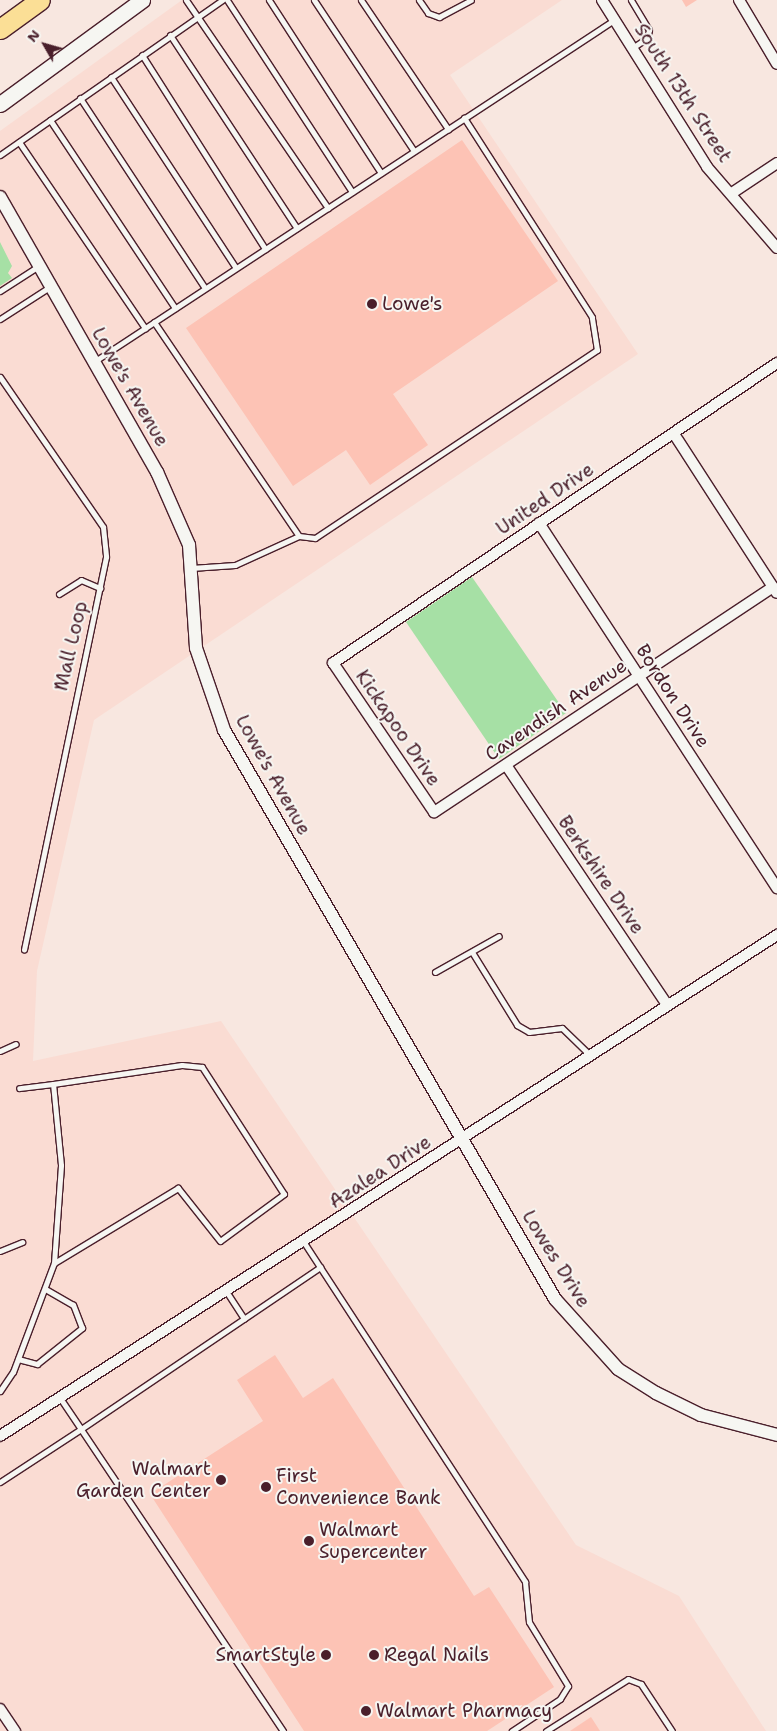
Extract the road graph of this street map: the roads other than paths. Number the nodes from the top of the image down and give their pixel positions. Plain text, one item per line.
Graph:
1 (40, 0) edge
2 (142, 0) edge
3 (186, 0) edge
4 (222, 0) edge
5 (227, 0) edge
6 (269, 0) edge
7 (314, 0) edge
8 (361, 0) edge
9 (419, 0) edge
10 (471, 0) edge
11 (602, 0) edge
12 (631, 0) edge
13 (739, 0) edge
14 (197, 16) junction
15 (614, 20) junction
16 (0, 29) edge
17 (170, 35) junction
18 (632, 48) junction
19 (142, 55) junction
20 (777, 64) edge
21 (111, 77) junction
22 (80, 98) junction
23 (0, 104) edge
24 (464, 118) junction
25 (50, 120) junction
26 (448, 129) junction
27 (19, 142) junction
28 (414, 151) junction
29 (0, 155) edge
30 (777, 163) edge
31 (381, 173) junction
32 (352, 192) junction
33 (732, 193) junction
34 (0, 197) edge
35 (328, 208) junction
36 (297, 228) junction
37 (777, 248) edge
38 (265, 249) junction
39 (37, 267) junction
40 (236, 268) junction
41 (48, 288) junction
42 (205, 288) junction
43 (0, 291) edge
44 (175, 308) junction
45 (0, 319) edge
46 (154, 322) junction
47 (145, 328) junction
48 (95, 361) junction
49 (777, 363) edge
50 (0, 377) edge
51 (674, 434) junction
52 (539, 523) junction
53 (299, 536) junction
54 (191, 568) junction
55 (100, 588) junction
56 (775, 590) edge
57 (59, 594) dead end
58 (334, 663) joint
59 (638, 675) junction
60 (506, 765) junction
61 (434, 812) joint
62 (777, 888) edge
63 (777, 935) edge
64 (499, 936) dead end
65 (24, 950) dead end
66 (472, 952) junction
67 (435, 972) dead end
68 (667, 1005) junction
69 (16, 1044) dead end
70 (0, 1051) edge
71 (590, 1055) junction
72 (53, 1084) junction
73 (19, 1088) dead end
74 (461, 1140) junction
75 (303, 1241) junction
76 (22, 1242) dead end
77 (0, 1250) edge
78 (54, 1263) junction
79 (320, 1267) junction
80 (45, 1289) junction
81 (226, 1291) junction
82 (244, 1319) junction
83 (18, 1359) junction
84 (0, 1391) edge
85 (60, 1398) junction
86 (81, 1429) junction
87 (777, 1435) edge
88 (0, 1436) edge
89 (0, 1482) edge
90 (0, 1709) edge
91 (14, 1731) edge
92 (283, 1731) edge
93 (512, 1731) edge
94 (546, 1731) edge
95 (672, 1731) edge

1 - 16 highway
2 - 23 main road
3 - 14 lane
4 - 14 lane
5 - 32 lane
6 - 31 lane
7 - 28 lane
8 - 26 lane
9 - 10 lane
11 - 15 street, South 13th Street
12 - 18 lane
13 - 20 street
14 - 17 lane
14 - 35 lane
15 - 18 street, South 13th Street
15 - 24 lane
17 - 19 lane
17 - 36 lane
18 - 33 street, South 13th Street
19 - 21 lane
19 - 38 lane
21 - 22 lane
21 - 40 lane
22 - 25 lane
22 - 42 lane
24 - 26 lane
24 - 53 lane
25 - 27 lane
25 - 44 lane
26 - 28 lane
27 - 29 lane
27 - 47 lane
28 - 31 lane
30 - 33 street
31 - 32 lane
32 - 35 lane
33 - 37 street, South 13th Street
34 - 39 street, Lowe's Avenue
35 - 36 lane
36 - 38 lane
38 - 40 lane
39 - 41 street, Lowe's Avenue
39 - 43 lane
40 - 42 lane
41 - 45 lane
41 - 48 street, Lowe's Avenue
42 - 44 lane
44 - 46 lane
46 - 47 lane
46 - 53 lane
47 - 48 lane
48 - 54 street, Lowe's Avenue
49 - 51 street, United Drive
50 - 55 lane, Mall Loop
51 - 52 street, United Drive
51 - 56 street
52 - 58 street, United Drive
52 - 59 street, Bordon Drive
53 - 54 lane
54 - 74 street, Lowe's Avenue
55 - 57 lane
55 - 65 lane, Mall Loop
56 - 59 street, Cavendish Avenue
58 - 61 street, Kickapoo Drive
59 - 60 street, Cavendish Avenue
59 - 62 street, Bordon Drive
60 - 61 street, Cavendish Avenue
60 - 68 street, Berkshire Drive
63 - 68 street, Azalea Drive
64 - 66 lane
66 - 67 lane
66 - 71 lane
68 - 71 street, Azalea Drive
69 - 70 lane
71 - 74 street, Azalea Drive
72 - 73 lane
72 - 78 lane
72 - 78 lane
74 - 75 street, Azalea Drive
74 - 87 street, Lowes Drive
75 - 79 lane
75 - 81 street, Azalea Drive
76 - 77 lane
78 - 80 lane
79 - 82 lane
79 - 93 lane
80 - 83 lane
80 - 83 lane
81 - 82 lane
81 - 85 street, Azalea Drive
82 - 86 lane
83 - 84 lane
85 - 86 lane
85 - 88 street, Azalea Drive
86 - 89 lane
86 - 92 lane
90 - 91 street
94 - 95 lane

